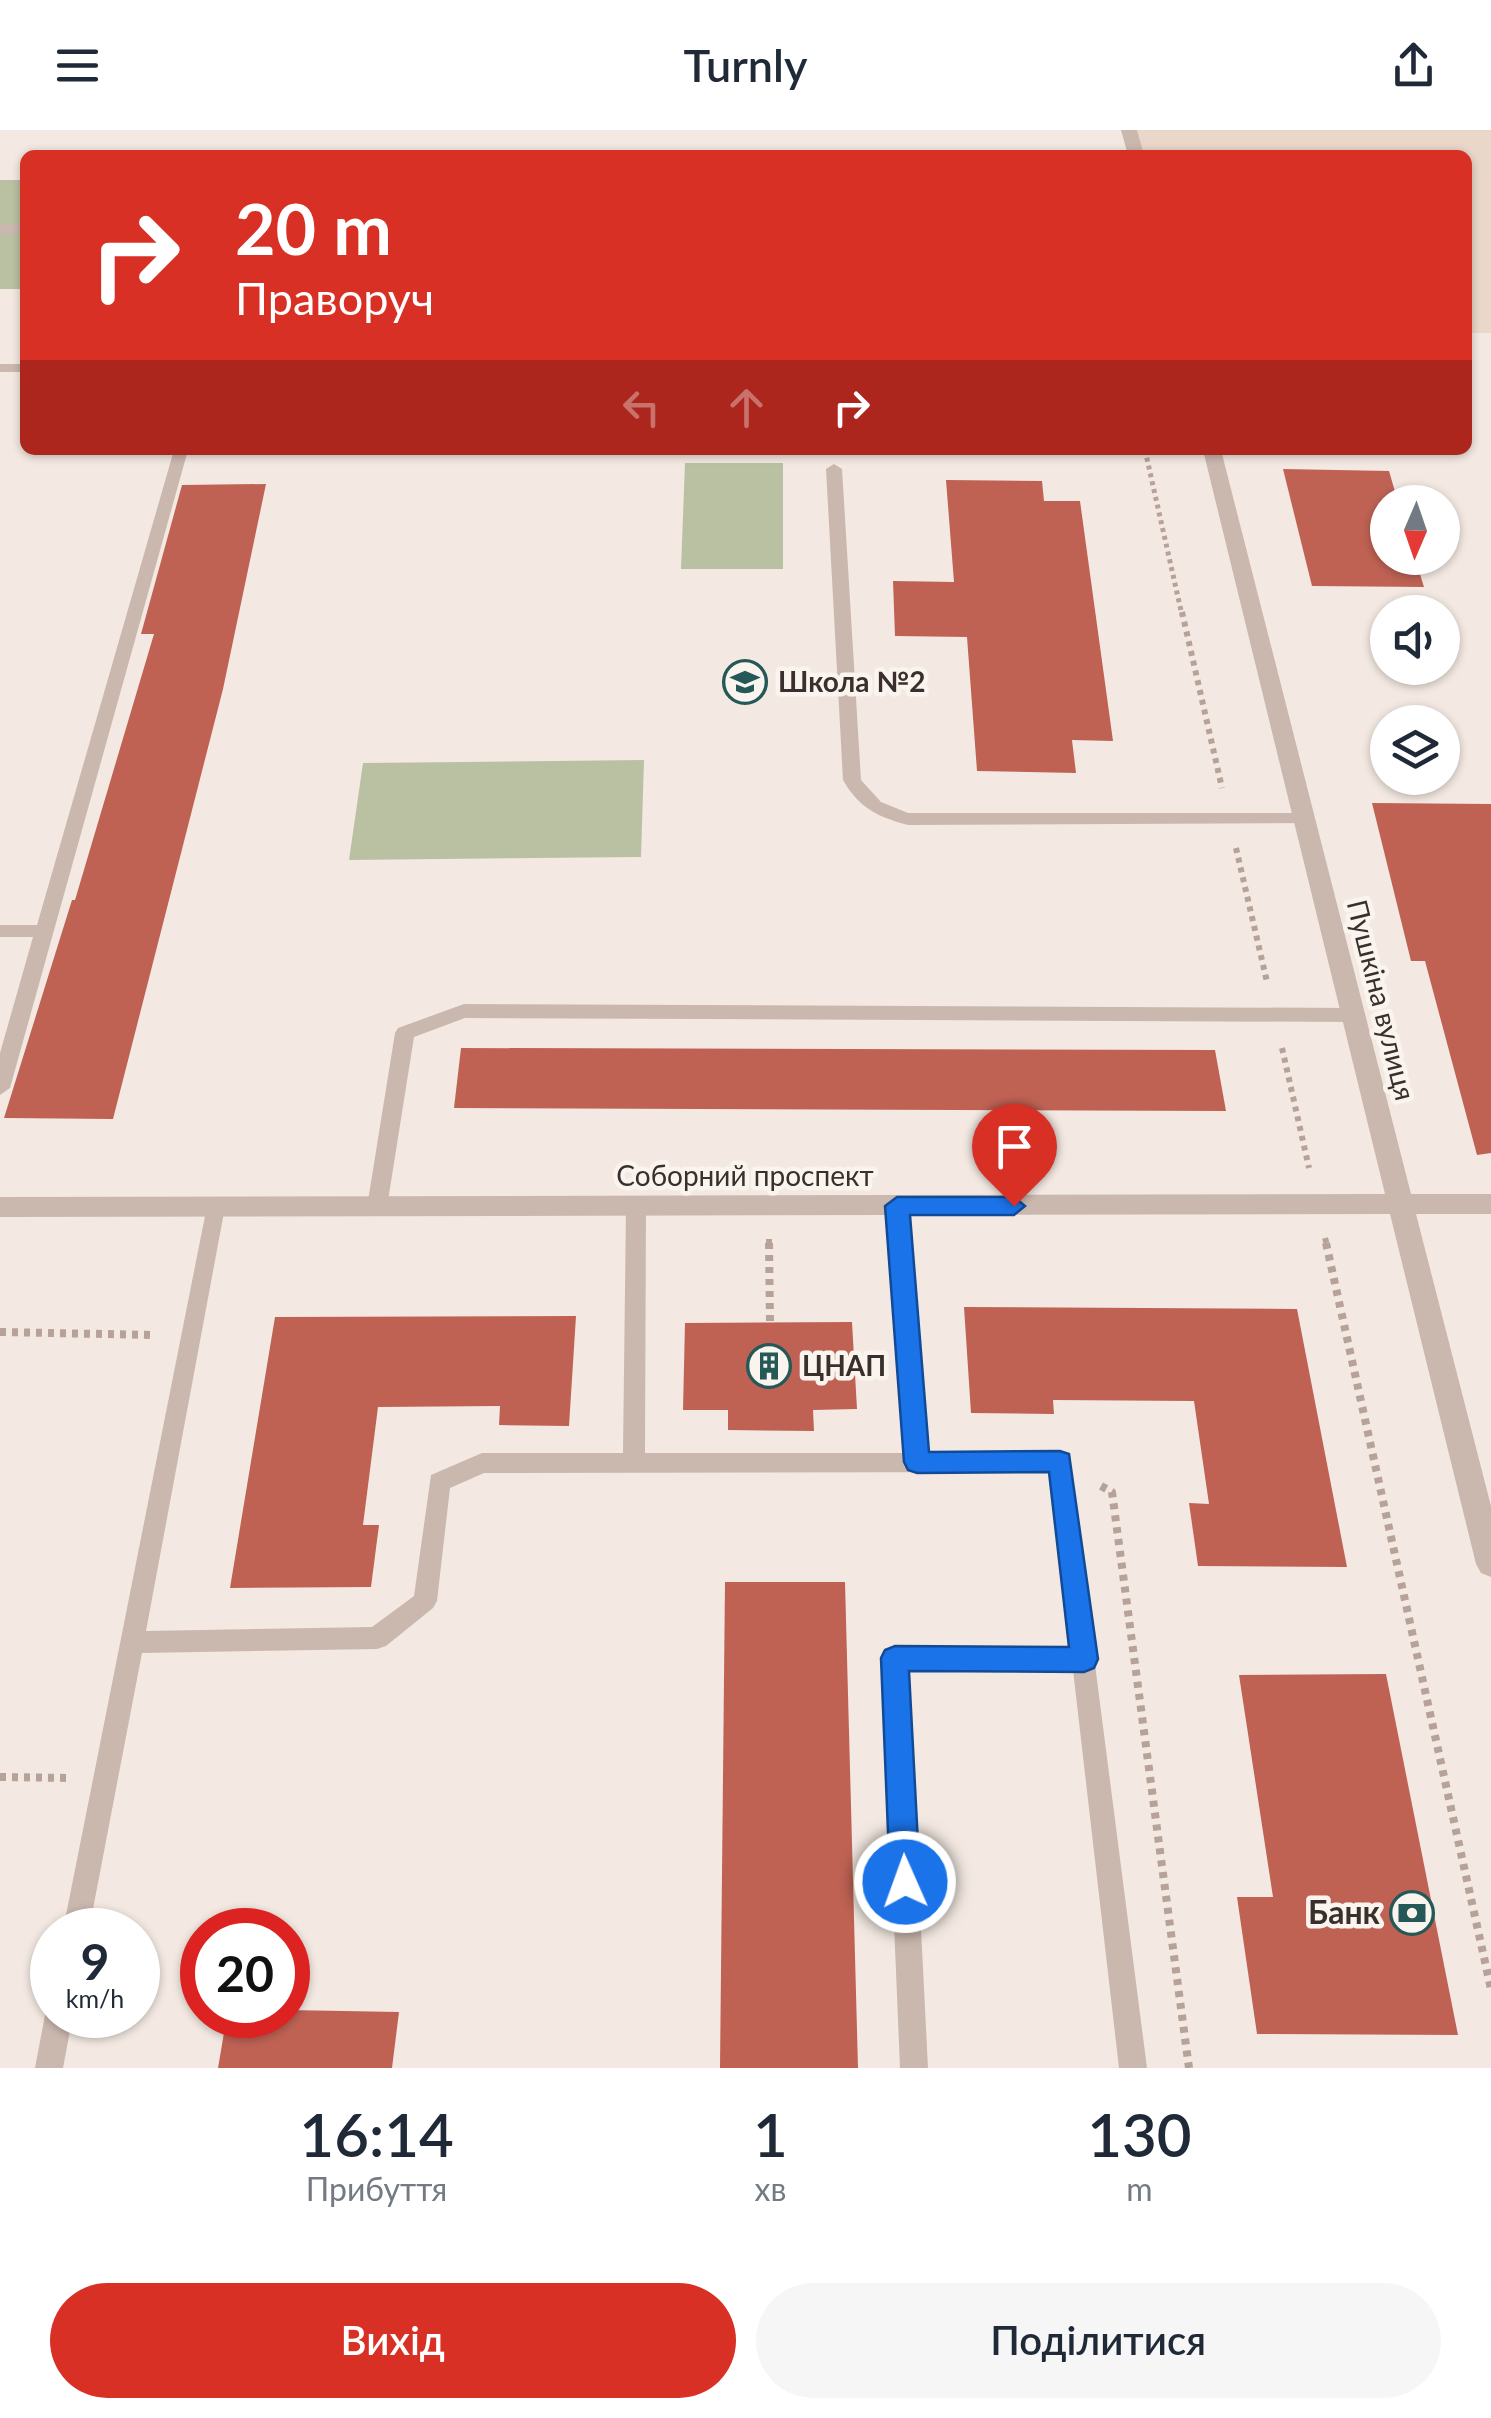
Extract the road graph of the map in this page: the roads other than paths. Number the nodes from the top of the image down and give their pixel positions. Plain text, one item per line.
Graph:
1 (180, 455) edge
2 (1213, 455) edge
3 (834, 469) dead end
4 (1305, 819) junction
5 (0, 931) edge
6 (46, 931) junction
7 (0, 1004) edge
8 (24, 1004) junction
9 (1354, 1015) junction
10 (0, 1088) edge
11 (1402, 1204) junction
12 (1491, 1204) edge
13 (636, 1206) junction
14 (897, 1206) junction
15 (0, 1207) edge
16 (215, 1207) junction
17 (377, 1207) junction
18 (917, 1462) junction
19 (634, 1463) junction
20 (1491, 1564) edge
21 (131, 1642) junction
22 (1084, 1659) junction
23 (80, 1908) edge
24 (55, 2038) edge
25 (49, 2068) edge
26 (914, 2068) edge
27 (1133, 2068) edge

1 - 6 lane
2 - 4 street, Пушкіна вулиця
3 - 4 lane
4 - 9 street, Пушкіна вулиця
5 - 6 lane
6 - 8 lane
7 - 8 lane
8 - 10 lane
9 - 11 street, Пушкіна вулиця
9 - 17 lane
11 - 12 street, Соборний проспект
11 - 14 street, Соборний проспект
11 - 20 street, Пушкіна вулиця
13 - 14 street, Соборний проспект
13 - 17 street, Соборний проспект
13 - 19 lane
14 - 18 lane
15 - 16 street, Соборний проспект
16 - 17 street, Соборний проспект
16 - 21 lane
18 - 19 lane
18 - 22 lane
19 - 21 lane
21 - 23 lane
22 - 26 lane
22 - 27 lane
24 - 25 lane

